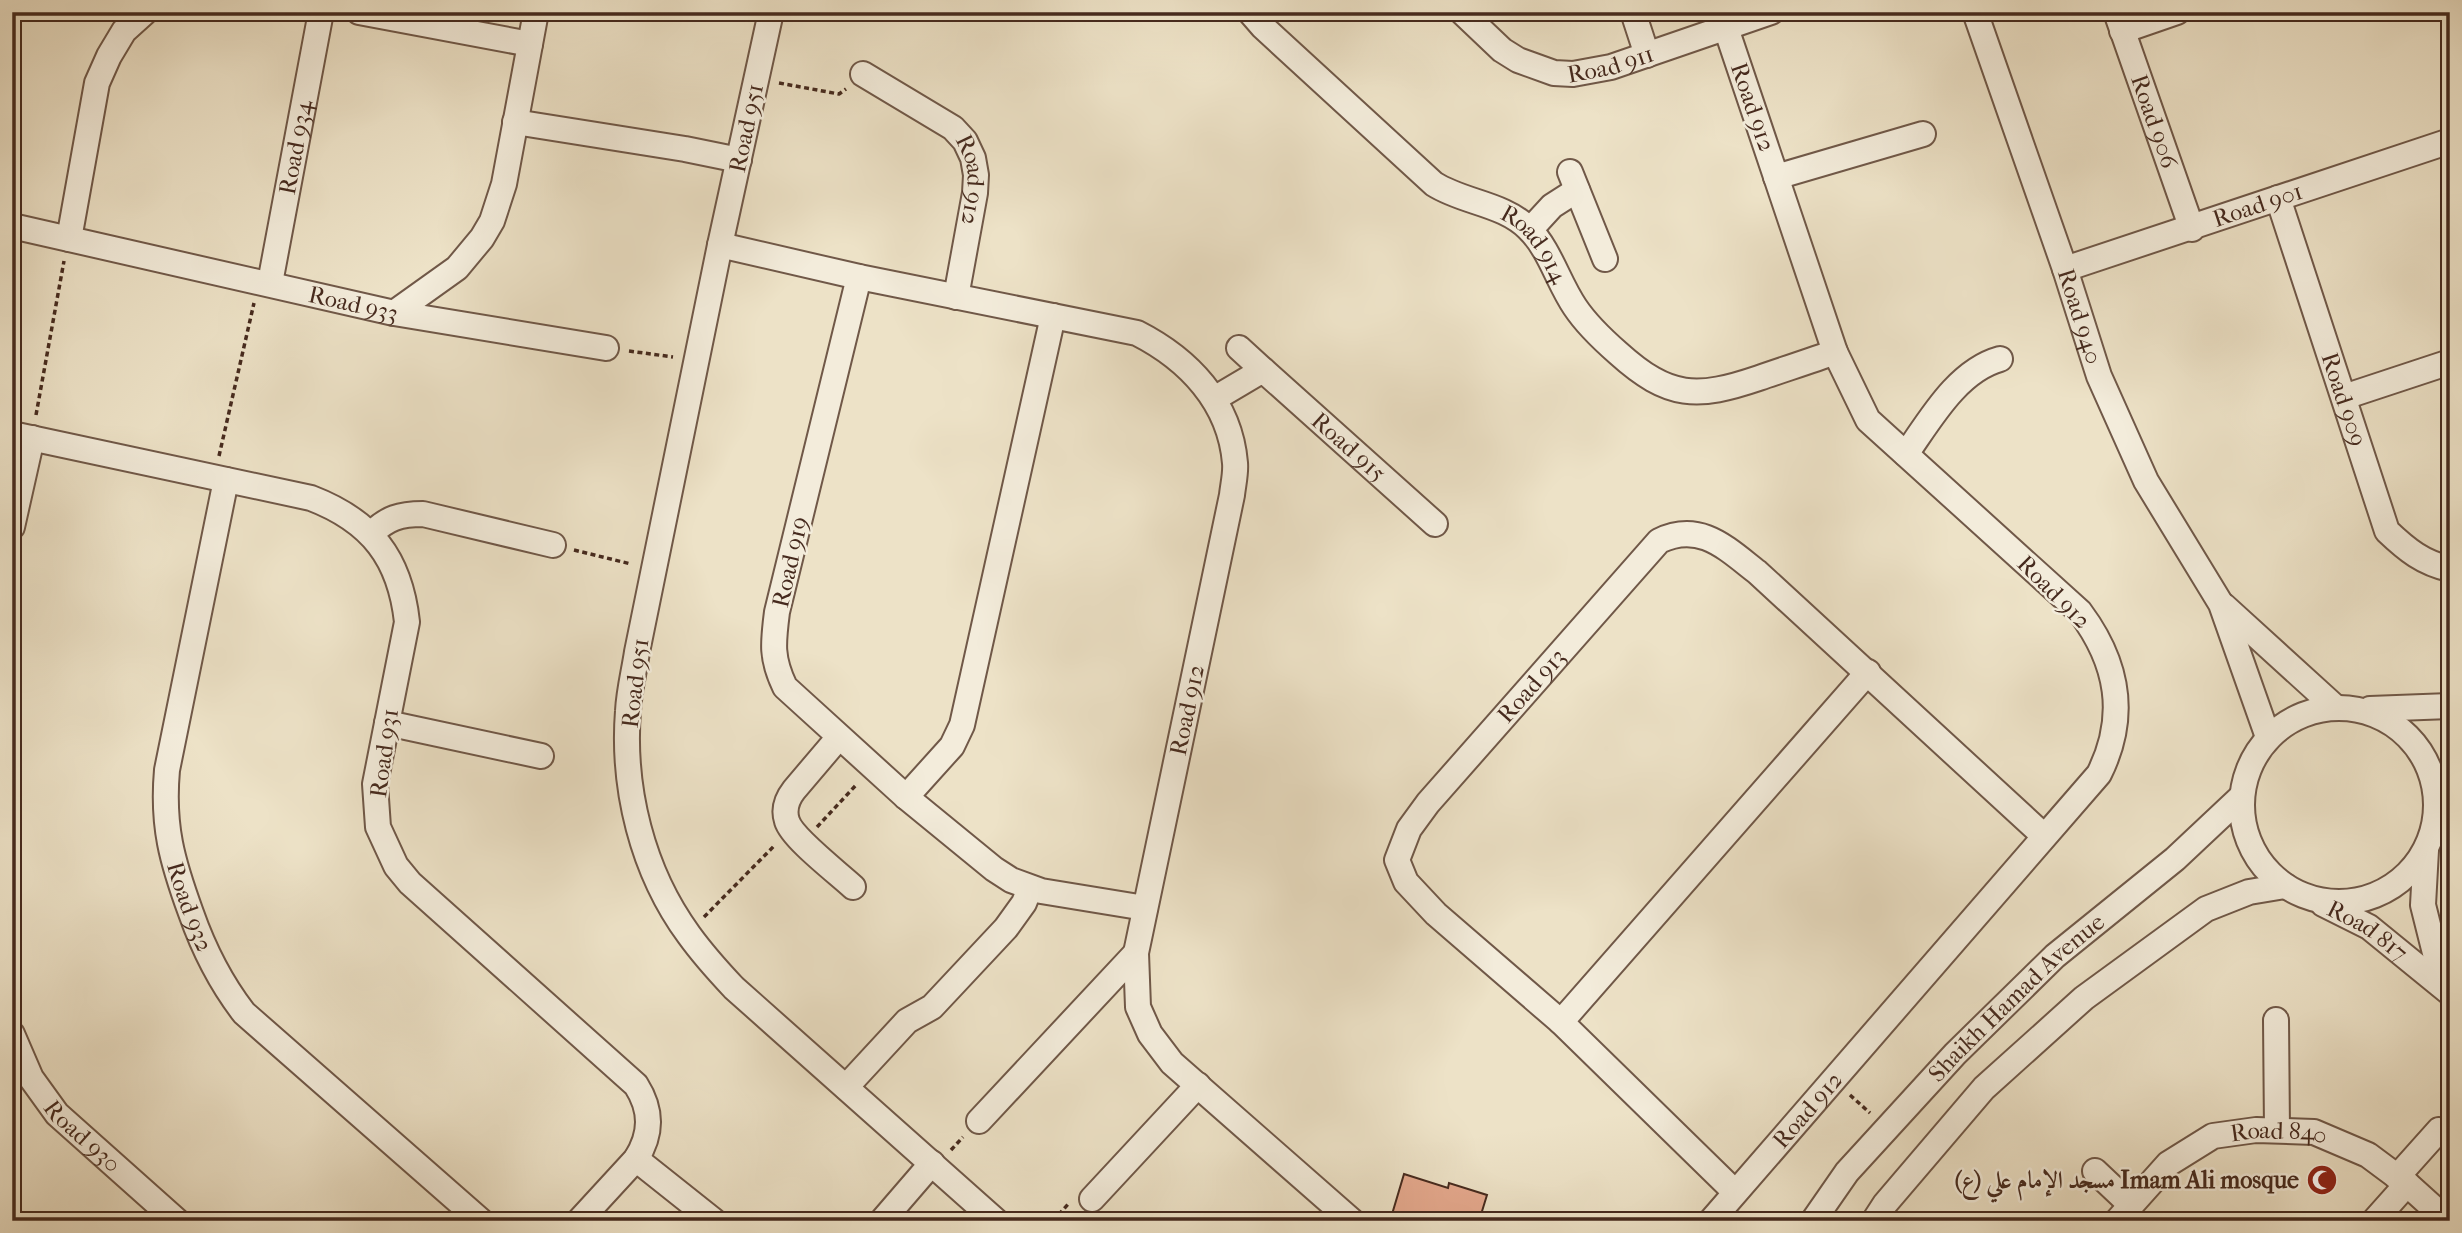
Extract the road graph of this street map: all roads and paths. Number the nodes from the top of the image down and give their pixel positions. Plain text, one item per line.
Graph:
1 (145, 12) edge
2 (321, 12) edge
3 (359, 12) edge
4 (536, 12) edge
5 (771, 12) edge
6 (1250, 12) edge
7 (1462, 12) edge
8 (1633, 12) edge
9 (1771, 12) edge
10 (1975, 12) edge
11 (2177, 12) edge
12 (2119, 22) edge
13 (1726, 28) junction
14 (530, 44) junction
15 (1647, 55) junction
16 (863, 74) joint
17 (757, 78) junction
18 (515, 122) junction
19 (1923, 134) dead end
20 (2450, 141) edge
21 (739, 160) junction
22 (1776, 177) junction
23 (2278, 198) junction
24 (12, 226) edge
25 (2192, 229) junction
26 (1530, 230) junction
27 (69, 239) junction
28 (720, 245) junction
29 (1605, 259) dead end
30 (2065, 269) junction
31 (859, 277) junction
32 (264, 281) junction
33 (956, 297) junction
34 (394, 313) junction
35 (1053, 316) junction
36 (606, 348) joint
37 (1240, 348) dead end
38 (1835, 352) junction
39 (2000, 359) dead end
40 (696, 360) junction
41 (2450, 362) edge
42 (1263, 370) junction
43 (2344, 397) junction
44 (1214, 399) junction
45 (22, 436) edge
46 (1906, 454) junction
47 (220, 479) junction
48 (1435, 524) dead end
49 (12, 527) edge
50 (371, 534) junction
51 (554, 545) joint
52 (653, 569) junction
53 (2450, 569) edge
54 (2221, 604) junction
55 (1868, 673) junction
56 (2450, 706) edge
57 (2335, 707) junction
58 (2361, 710) junction
59 (387, 723) junction
60 (839, 737) junction
61 (2268, 737) junction
62 (541, 756) dead end
63 (873, 767) junction
64 (2443, 795) edge
65 (906, 797) junction
66 (2241, 797) junction
67 (797, 835) junction
68 (2044, 836) junction
69 (2426, 850) junction
70 (853, 887) dead end
71 (2285, 887) junction
72 (1030, 888) junction
73 (2316, 900) junction
74 (1146, 908) junction
75 (688, 933) junction
76 (1136, 953) junction
77 (2450, 975) edge
78 (2450, 993) edge
79 (2276, 1020) dead end
80 (1561, 1022) junction
81 (12, 1034) edge
82 (1198, 1085) junction
83 (846, 1087) junction
84 (979, 1121) joint
85 (2277, 1130) junction
86 (2439, 1130) dead end
87 (635, 1159) junction
88 (934, 1165) junction
89 (2095, 1171) dead end
90 (2402, 1181) junction
91 (1735, 1192) junction
92 (1092, 1199) dead end
93 (2124, 1213) edge
94 (1350, 1220) edge
95 (177, 1221) edge
96 (481, 1221) edge
97 (579, 1221) edge
98 (714, 1221) edge
99 (881, 1221) edge
100 (996, 1221) edge
101 (1711, 1221) edge
102 (1813, 1221) edge
103 (1874, 1221) edge
104 (2374, 1221) edge
105 (2448, 1221) edge

1 - 27 street
2 - 32 street, Road 934
3 - 14 street
4 - 14 street, Road 933
5 - 17 street, Road 951
6 - 26 street, Road 914
7 - 15 street, Road 911
8 - 15 street
9 - 13 street, Road 911
10 - 30 street, Road 940
11 - 12 street
12 - 25 street, Road 906
13 - 15 street, Road 911
13 - 22 street, Road 912
14 - 18 street, Road 933
16 - 17 path
16 - 33 street, Road 912
17 - 21 street, Road 951
18 - 21 street
18 - 34 street, Road 933
19 - 22 street
20 - 23 street, Road 901
21 - 28 street, Road 951
22 - 38 street, Road 912
23 - 25 street, Road 901
23 - 43 street, Road 909
24 - 27 street, Road 933
25 - 30 street, Road 901
26 - 29 street
26 - 38 street, Road 914
27 - 32 street, Road 933
27 - 45 path
28 - 31 street, Road 912
28 - 40 street, Road 951
30 - 54 street, Road 940
31 - 33 street, Road 912
31 - 60 street, Road 919
32 - 34 street, Road 933
32 - 47 path
33 - 35 street, Road 912
34 - 36 street
35 - 44 street, Road 912
35 - 65 street
36 - 40 path
37 - 42 street, Road 915
38 - 46 street, Road 912
39 - 46 street
40 - 52 street, Road 951
41 - 43 street
42 - 44 street
42 - 48 street, Road 915
43 - 53 street, Road 909
44 - 74 street, Road 912
45 - 47 street, Road 931
45 - 49 street
46 - 68 street, Road 912
47 - 50 street, Road 931
47 - 96 street, Road 932
50 - 51 street
50 - 59 street, Road 931
51 - 52 path
52 - 75 street, Road 951
54 - 57 street, Road 940
54 - 61 street, Road 940
55 - 68 street, Road 913
55 - 80 street
55 - 80 street, Road 913
56 - 58 street
57 - 58 street
57 - 61 street
58 - 64 street
59 - 62 street
59 - 87 street, Road 931
60 - 63 street, Road 919
60 - 67 street
61 - 66 street
63 - 65 street, Road 919
63 - 67 path
64 - 69 street
65 - 72 street, Road 919
66 - 71 street
66 - 102 street, Shaikh Hamad Avenue
67 - 70 street
67 - 75 path
68 - 91 street, Road 912
69 - 73 street
69 - 77 street, Road 817
71 - 73 street
71 - 103 street, Shaikh Hamad Avenue
72 - 74 street, Road 919
72 - 83 street
73 - 78 street, Road 817
74 - 76 street, Road 912
75 - 83 street, Road 951
76 - 82 street, Road 912
76 - 84 street
79 - 85 street
80 - 91 street, Road 913
81 - 95 street, Road 930
82 - 92 street
82 - 94 street, Road 912
83 - 88 street, Road 951
84 - 88 path
85 - 90 street, Road 840
85 - 93 street, Road 840
86 - 90 street
87 - 97 street, Road 931
87 - 98 street
88 - 99 street
88 - 100 street, Road 951
89 - 93 street
90 - 104 street
90 - 105 street, Road 840
91 - 101 street, Road 912

